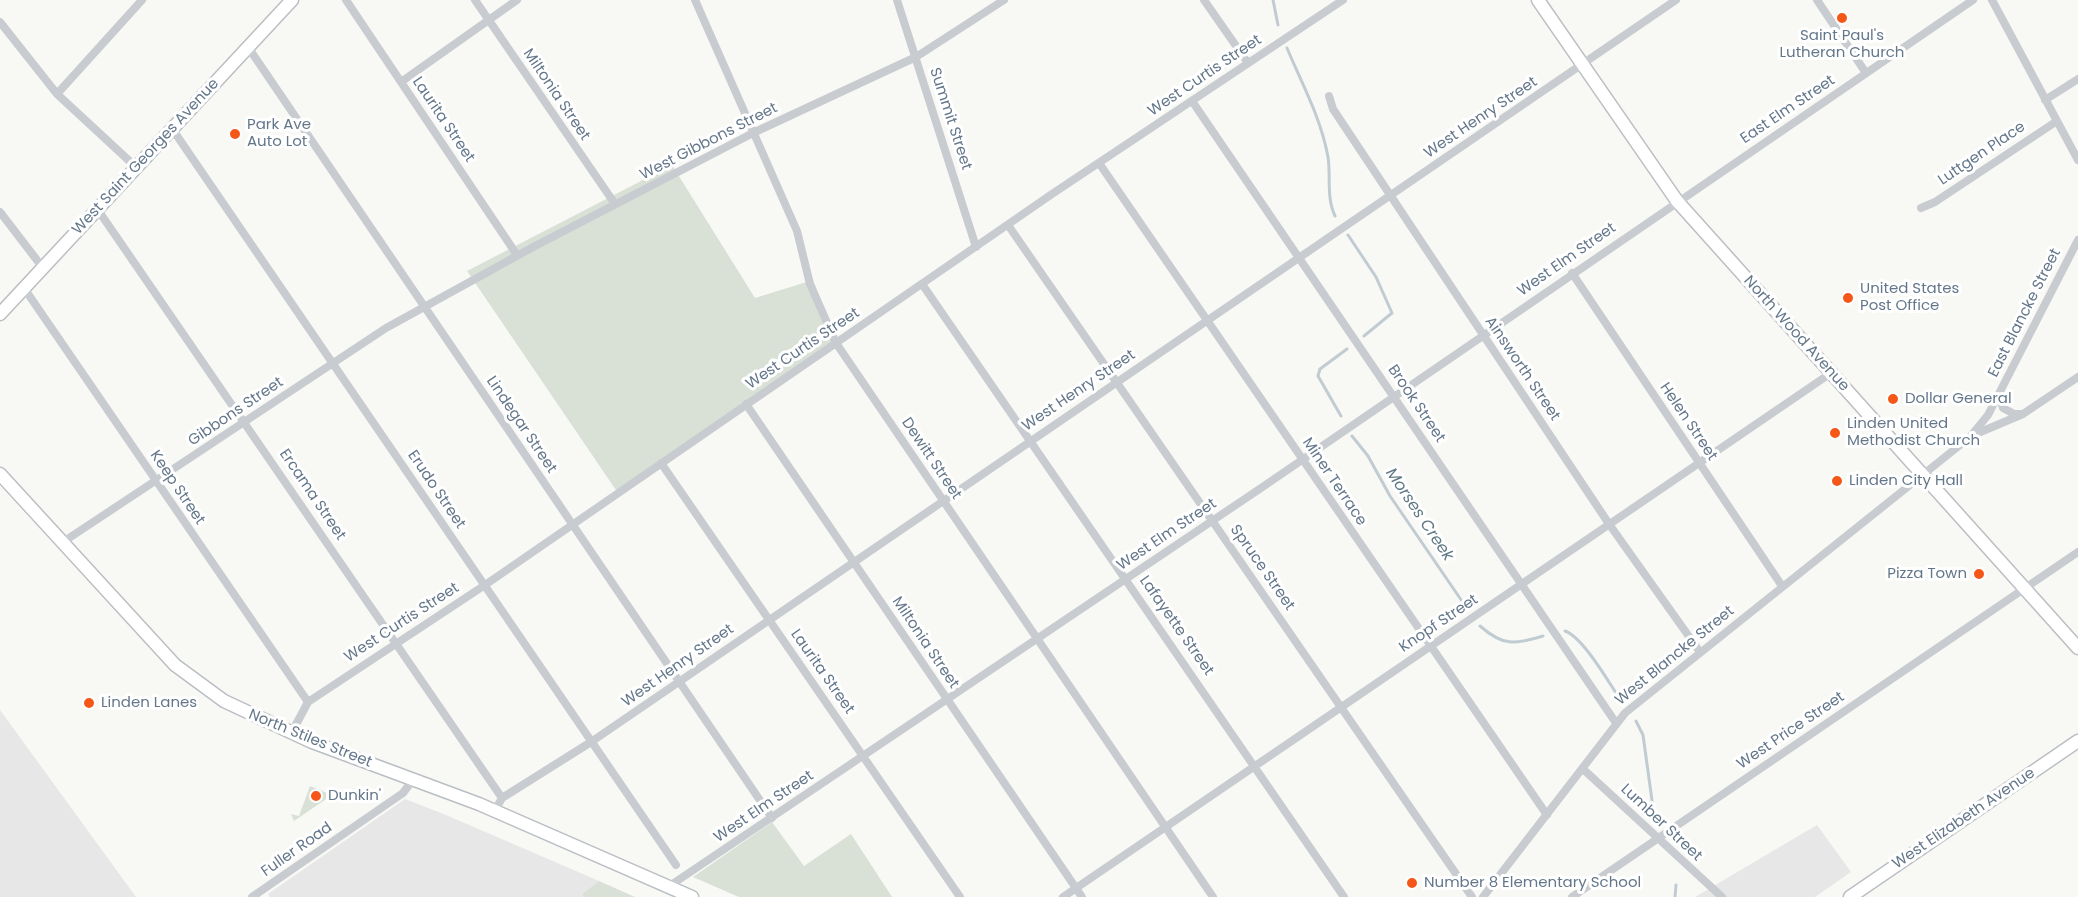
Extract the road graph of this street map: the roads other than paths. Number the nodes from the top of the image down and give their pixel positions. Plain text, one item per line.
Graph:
1 (142, 0) edge
2 (346, 0) edge
3 (475, 0) edge
4 (517, 0) edge
5 (695, 0) edge
6 (897, 0) edge
7 (1004, 0) edge
8 (1204, 0) edge
9 (1343, 0) edge
10 (1538, 0) edge
11 (1676, 0) edge
12 (1817, 0) edge
13 (1973, 0) edge
14 (1992, 0) edge
15 (288, 1) edge
16 (488, 18) junction
17 (0, 22) edge
18 (248, 47) junction
19 (916, 57) junction
20 (1248, 63) junction
21 (1582, 64) junction
22 (1866, 73) junction
23 (2078, 79) edge
24 (401, 82) junction
25 (57, 94) junction
26 (1329, 96) dead end
27 (2045, 100) junction
28 (1192, 101) junction
29 (2056, 121) junction
30 (173, 130) junction
31 (755, 132) junction
32 (2078, 160) edge
33 (1099, 163) junction
34 (137, 168) junction
35 (1390, 195) junction
36 (1677, 201) junction
37 (615, 204) junction
38 (1922, 208) dead end
39 (98, 210) junction
40 (0, 212) edge
41 (1008, 225) junction
42 (2078, 240) edge
43 (976, 247) junction
44 (517, 255) junction
45 (1299, 258) junction
46 (43, 268) junction
47 (1572, 273) junction
48 (922, 284) junction
49 (24, 288) junction
50 (424, 307) junction
51 (0, 314) edge
52 (1207, 321) junction
53 (1483, 335) junction
54 (836, 342) junction
55 (333, 363) junction
56 (1831, 372) junction
57 (2078, 377) edge
58 (1117, 382) junction
59 (1999, 394) junction
60 (1394, 396) junction
61 (746, 404) junction
62 (2023, 414) junction
63 (245, 422) junction
64 (1970, 437) junction
65 (1031, 441) junction
66 (1302, 459) junction
67 (661, 463) junction
68 (1699, 463) junction
69 (0, 474) edge
70 (1922, 475) junction
71 (156, 482) junction
72 (943, 501) junction
73 (1212, 520) junction
74 (572, 524) junction
75 (1609, 524) junction
76 (63, 542) junction
77 (2078, 552) edge
78 (853, 562) junction
79 (1126, 579) junction
80 (1522, 584) junction
81 (484, 585) junction
82 (1782, 586) junction
83 (2024, 588) junction
84 (769, 619) junction
85 (1036, 639) junction
86 (396, 642) junction
87 (1430, 646) junction
88 (2078, 648) edge
89 (1700, 652) junction
90 (679, 681) junction
91 (947, 700) junction
92 (308, 702) junction
93 (1341, 707) junction
94 (1616, 723) junction
95 (292, 732) junction
96 (2078, 741) edge
97 (591, 742) junction
98 (863, 756) junction
99 (1256, 765) junction
100 (1583, 769) junction
101 (412, 781) junction
102 (502, 798) junction
103 (495, 812) junction
104 (1546, 815) junction
105 (772, 818) junction
106 (1165, 827) junction
107 (1658, 838) junction
108 (676, 865) dead end
109 (668, 887) junction
110 (1076, 888) junction
111 (252, 897) edge
112 (692, 897) edge
113 (960, 897) edge
114 (1063, 897) edge
115 (1082, 897) edge
116 (1213, 897) edge
117 (1344, 897) edge
118 (1472, 897) edge
119 (1483, 897) edge
120 (1572, 897) edge
121 (1722, 897) edge
122 (1850, 897) edge

1 - 25 street
2 - 24 street, Laurita Street
3 - 16 street, Miltonia Street
4 - 16 street
5 - 31 street, Dewitt Street
6 - 19 street, Summit Street
7 - 19 street, West Gibbons Street
8 - 20 street
9 - 20 street, West Curtis Street
10 - 21 main road, North Wood Avenue
11 - 21 street, West Henry Street
12 - 22 street
13 - 22 street, East Elm Street
14 - 27 street
15 - 18 main road, West Saint Georges Avenue
16 - 24 street
16 - 37 street, Miltonia Street
17 - 25 street
18 - 30 main road, West Saint Georges Avenue
18 - 50 street, Lindegar Street
19 - 31 street, West Gibbons Street
19 - 43 street, Summit Street
20 - 28 street, West Curtis Street
21 - 35 street, West Henry Street
21 - 36 main road, North Wood Avenue
22 - 36 street, East Elm Street
23 - 27 street
24 - 44 street, Laurita Street
25 - 34 street
26 - 35 street, Ainsworth Street
27 - 29 street
28 - 33 street, West Curtis Street
28 - 45 street, Brook Street
29 - 32 street
29 - 38 street, Luttgen Place
30 - 34 main road, West Saint Georges Avenue
30 - 55 street, Erudo Street
31 - 37 street, West Gibbons Street
31 - 54 street, Dewitt Street
33 - 41 street, West Curtis Street
33 - 52 street, Miner Terrace
34 - 39 main road, West Saint Georges Avenue
35 - 45 street, West Henry Street
35 - 53 street, Ainsworth Street
36 - 47 street, West Elm Street
36 - 56 main road, North Wood Avenue
37 - 44 street, West Gibbons Street
39 - 46 main road, West Saint Georges Avenue
39 - 63 street, Ercama Street
40 - 46 street
41 - 43 street, West Curtis Street
41 - 58 street, Spruce Street
42 - 59 street, East Blancke Street
43 - 48 street, West Curtis Street
44 - 50 street, West Gibbons Street
45 - 52 street, West Henry Street
45 - 60 street, Brook Street
46 - 49 main road, West Saint Georges Avenue
47 - 53 street, West Elm Street
47 - 68 street, Helen Street
48 - 54 street, West Curtis Street
48 - 65 street, Lafayette Street
49 - 51 main road, West Saint Georges Avenue
49 - 71 street, Keep Street
50 - 55 street, Gibbons Street
50 - 74 street, Lindegar Street
52 - 58 street, West Henry Street
52 - 66 street, Miner Terrace
53 - 60 street, West Elm Street
53 - 75 street, Ainsworth Street
54 - 61 street, West Curtis Street
54 - 72 street, Dewitt Street
55 - 63 street, Gibbons Street
55 - 81 street, Erudo Street
56 - 68 street, Knopf Street
56 - 70 main road, North Wood Avenue
57 - 62 street
58 - 65 street, West Henry Street
58 - 73 street, Spruce Street
59 - 62 street
59 - 64 street, East Blancke Street
60 - 66 street, West Elm Street
60 - 80 street, Brook Street
61 - 67 street, West Curtis Street
61 - 78 street, Miltonia Street
62 - 64 street
63 - 71 street, Gibbons Street
63 - 86 street, Ercama Street
64 - 70 street, East Blancke Street
65 - 72 street, West Henry Street
65 - 79 street, Lafayette Street
66 - 73 street, West Elm Street
66 - 87 street, Miner Terrace
67 - 74 street, West Curtis Street
67 - 84 street, Laurita Street
68 - 75 street, Knopf Street
68 - 82 street, Helen Street
69 - 76 main road, North Stiles Street
70 - 82 street, West Blancke Street
70 - 83 main road, North Wood Avenue
71 - 76 street, Gibbons Street
71 - 92 street, Keep Street
72 - 78 street, West Henry Street
72 - 85 street, Dewitt Street
73 - 79 street, West Elm Street
73 - 93 street, Spruce Street
74 - 81 street, West Curtis Street
74 - 90 street, Lindegar Street
75 - 80 street, Knopf Street
75 - 89 street, Ainsworth Street
76 - 95 main road, North Stiles Street
77 - 83 street, West Price Street
78 - 84 street, West Henry Street
78 - 91 street, Miltonia Street
79 - 85 street, West Elm Street
79 - 99 street, Lafayette Street
80 - 87 street, Knopf Street
80 - 94 street, Brook Street
81 - 86 street, West Curtis Street
81 - 97 street, Erudo Street
82 - 89 street, West Blancke Street
83 - 88 main road, North Wood Avenue
83 - 107 street, West Price Street
84 - 90 street, West Henry Street
84 - 98 street, Laurita Street
85 - 91 street, West Elm Street
85 - 106 street, Dewitt Street
86 - 92 street, West Curtis Street
86 - 102 street, Ercama Street
87 - 93 street, Knopf Street
87 - 104 street, Miner Terrace
89 - 94 street, West Blancke Street
90 - 97 street, West Henry Street
90 - 105 street, Lindegar Street
91 - 98 street, West Elm Street
91 - 110 street, Miltonia Street
92 - 95 street, West Curtis Street
93 - 99 street, Knopf Street
93 - 118 street, Spruce Street
94 - 100 street, West Blancke Street
95 - 101 main road, North Stiles Street
96 - 122 main road, West Elizabeth Avenue
97 - 102 street, West Henry Street
97 - 108 street, Erudo Street
98 - 105 street, West Elm Street
98 - 113 street, Laurita Street
99 - 106 street, Knopf Street
99 - 117 street, Lafayette Street
100 - 104 street, West Blancke Street
100 - 107 street, Lumber Street
101 - 103 main road, North Stiles Street
101 - 111 street, Fuller Road
102 - 103 street
103 - 109 main road, North Stiles Street
104 - 119 street, West Blancke Street
105 - 109 street, West Elm Street
106 - 110 street, Knopf Street
106 - 116 street, Dewitt Street
107 - 120 street, West Price Street
107 - 121 street, Lumber Street
109 - 112 main road, North Stiles Street
110 - 114 street, Knopf Street
110 - 115 street, Miltonia Street

